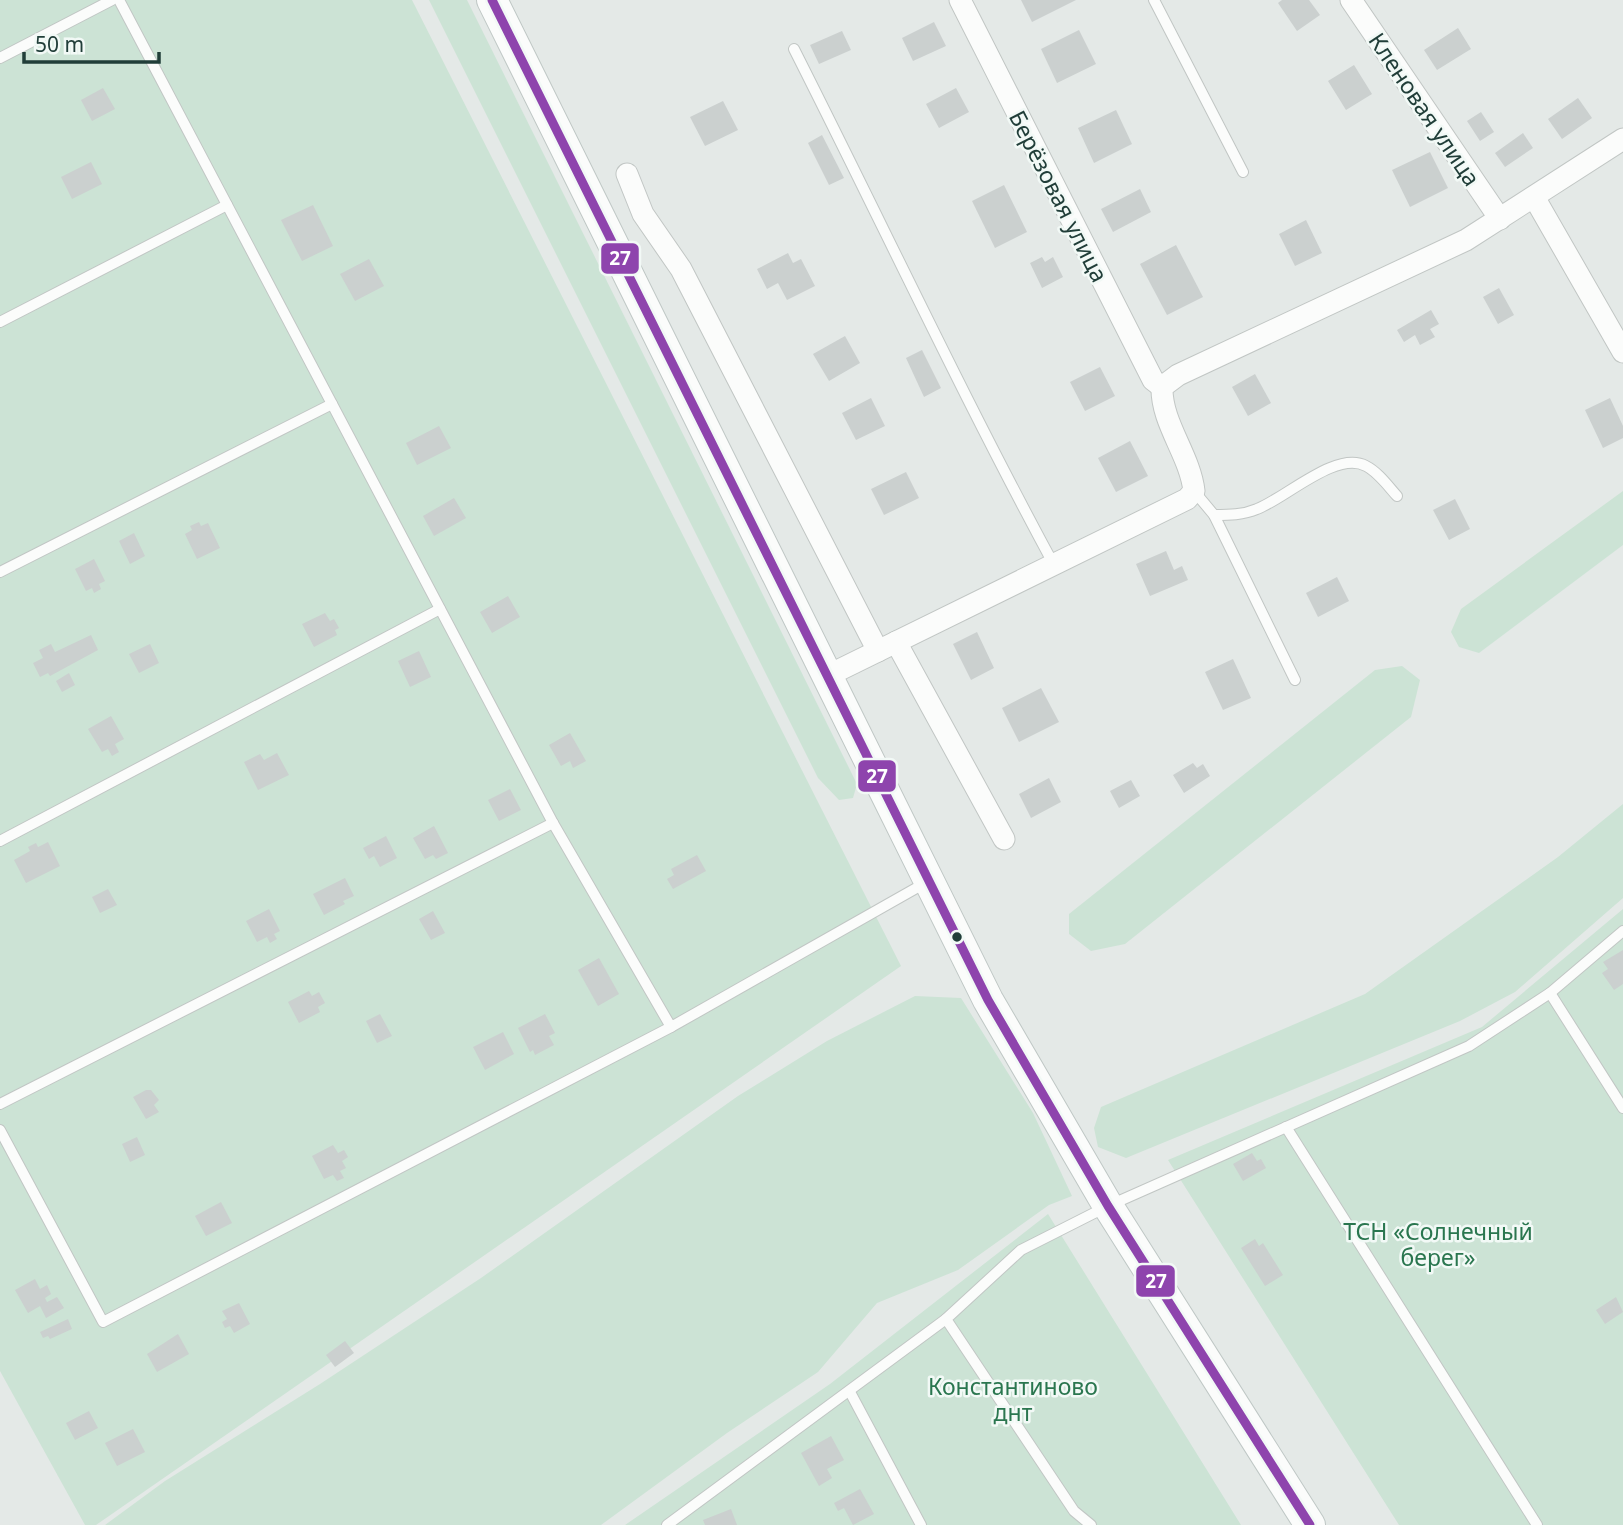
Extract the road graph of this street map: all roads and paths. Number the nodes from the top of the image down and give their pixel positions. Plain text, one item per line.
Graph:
1 (112, 0) edge
2 (119, 0) edge
3 (492, 0) edge
4 (960, 0) edge
5 (1154, 0) edge
6 (1351, 0) edge
7 (794, 49) dead end
8 (0, 58) edge
9 (1623, 139) edge
10 (1244, 172) dead end
11 (627, 174) dead end
12 (1534, 198) junction
13 (227, 205) junction
14 (1500, 219) junction
15 (0, 322) edge
16 (1623, 352) edge
17 (1162, 387) junction
18 (332, 404) junction
19 (1194, 491) junction
20 (1397, 496) dead end
21 (1214, 515) junction
22 (1054, 565) junction
23 (0, 572) edge
24 (440, 609) junction
25 (887, 647) junction
26 (827, 676) junction
27 (1294, 680) dead end
28 (553, 823) junction
29 (1004, 839) dead end
30 (0, 841) edge
31 (929, 881) junction
32 (1623, 931) edge
33 (1550, 993) junction
34 (671, 1027) junction
35 (0, 1104) edge
36 (1623, 1108) edge
37 (1286, 1127) junction
38 (0, 1130) edge
39 (1108, 1206) junction
40 (946, 1319) junction
41 (850, 1392) junction
42 (667, 1525) edge
43 (921, 1525) edge
44 (1091, 1525) edge
45 (1310, 1525) edge
46 (1537, 1525) edge

1 - 8 lane
2 - 13 lane
3 - 26 street
4 - 17 street, Берёзовая улица
5 - 10 lane
6 - 14 street, Кленовая улица
7 - 22 lane
9 - 12 street
11 - 25 street
12 - 14 street
12 - 16 street
13 - 15 lane
13 - 18 lane
14 - 17 street
17 - 19 street
18 - 23 lane
18 - 24 lane
19 - 21 lane
19 - 22 street
20 - 21 lane
21 - 27 lane
22 - 25 street
24 - 28 lane
24 - 30 lane
25 - 26 street
25 - 29 street
26 - 31 street
28 - 34 lane
28 - 35 lane
31 - 34 lane
31 - 39 street
32 - 33 lane
33 - 36 lane
33 - 37 lane
34 - 38 lane
37 - 39 lane
37 - 46 lane
39 - 40 lane
39 - 45 street
40 - 41 lane
40 - 44 lane
41 - 42 lane
41 - 43 lane

